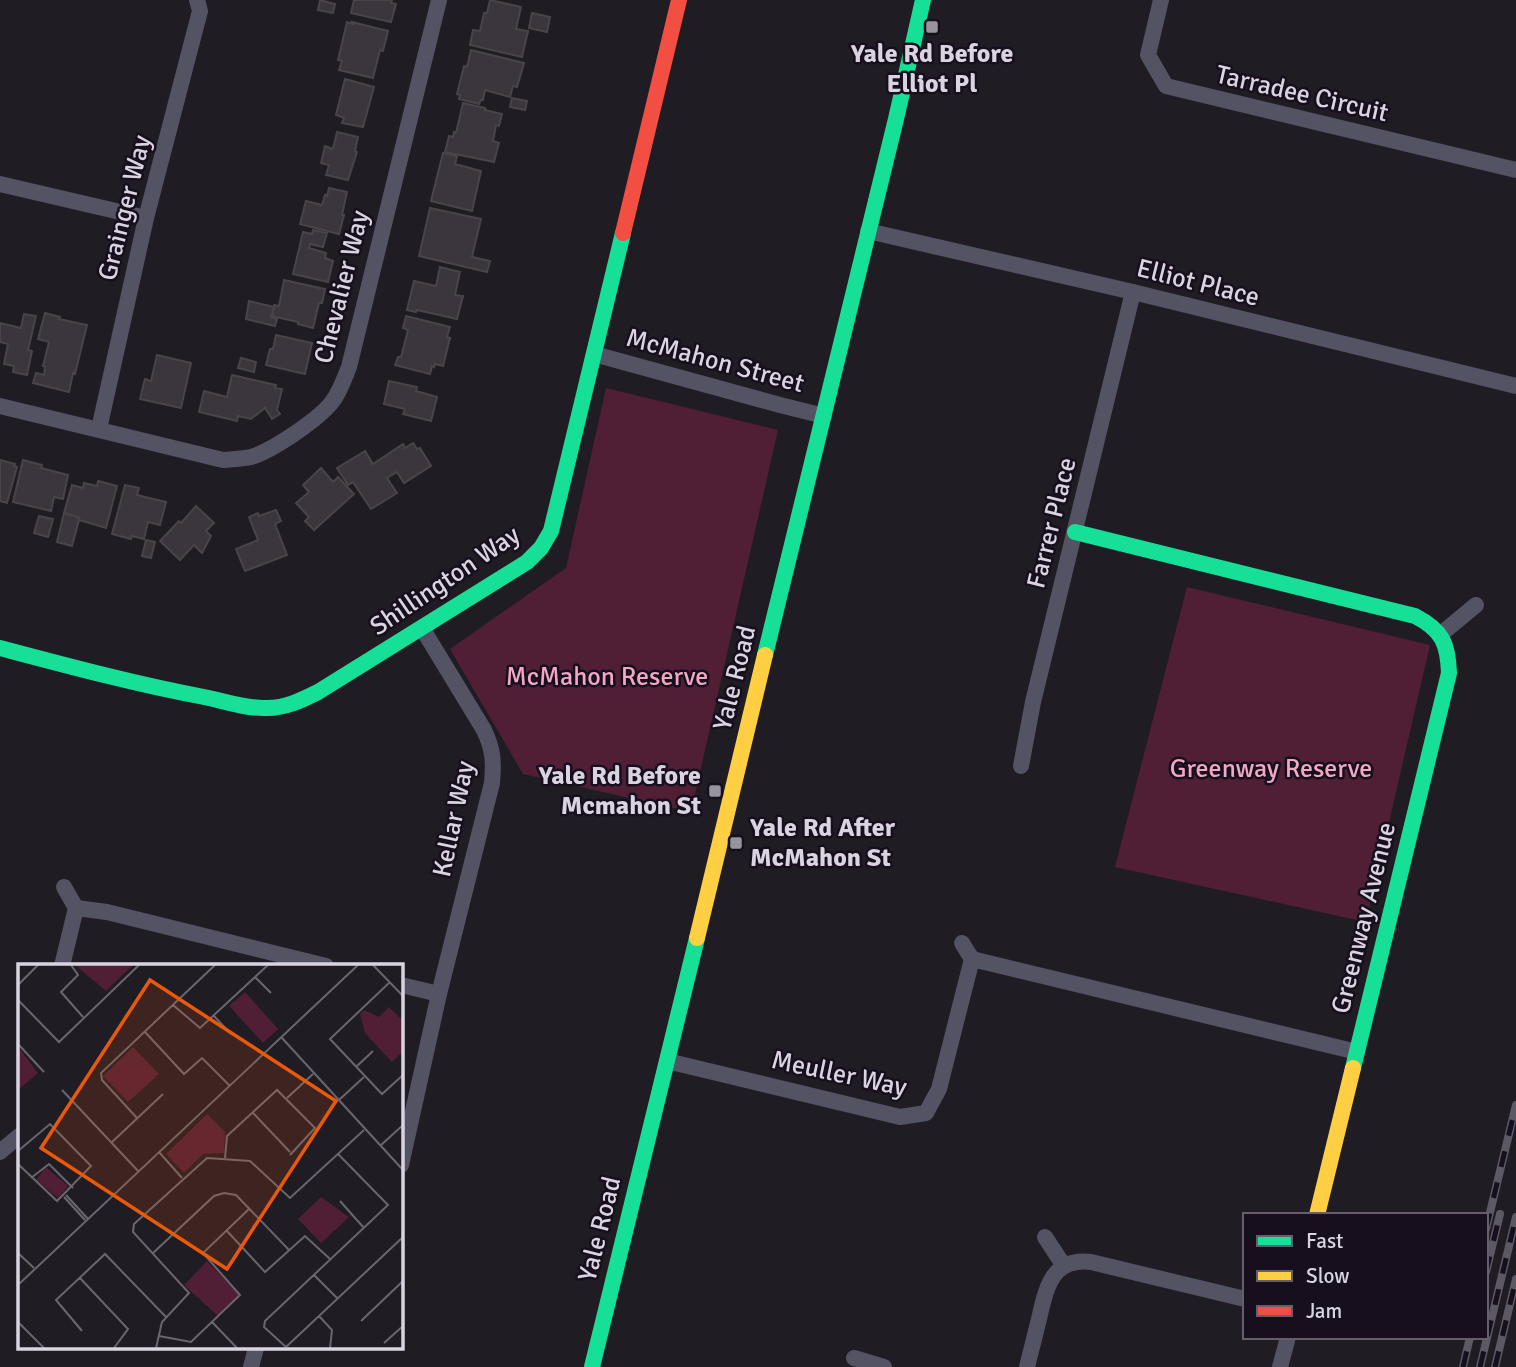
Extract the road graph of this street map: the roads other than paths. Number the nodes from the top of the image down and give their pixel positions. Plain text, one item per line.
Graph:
1 (197, 0) edge
2 (439, 0) edge
3 (679, 0) edge
4 (923, 0) edge
5 (1161, 0) edge
6 (1516, 170) edge
7 (0, 184) edge
8 (146, 218) junction
9 (868, 230) junction
10 (1133, 292) junction
11 (594, 354) junction
12 (1516, 386) edge
13 (0, 406) edge
14 (824, 416) junction
15 (99, 429) junction
16 (1075, 531) junction
17 (1476, 606) dead end
18 (422, 628) junction
19 (1441, 634) junction
20 (0, 648) edge
21 (1021, 766) dead end
22 (64, 887) dead end
23 (76, 908) junction
24 (962, 943) dead end
25 (972, 959) junction
26 (62, 964) edge
27 (318, 964) edge
28 (402, 985) edge
29 (439, 994) junction
30 (1357, 1052) junction
31 (667, 1061) junction
32 (18, 1137) edge
33 (0, 1152) edge
34 (402, 1160) edge
35 (1317, 1213) edge
36 (1045, 1237) dead end
37 (1064, 1266) junction
38 (1243, 1299) edge
39 (1287, 1339) edge
40 (255, 1350) edge
41 (854, 1358) dead end
42 (251, 1367) edge
43 (592, 1367) edge
44 (884, 1367) edge
45 (1027, 1367) edge
46 (1280, 1367) edge

1 - 8 street, Grainger Way
2 - 15 street, Chevalier Way
3 - 11 street, Shillington Way
4 - 9 street, Yale Road
5 - 6 street, Tarradee Circuit
7 - 8 street
8 - 15 street, Grainger Way
9 - 10 street, Elliot Place
9 - 14 street, Yale Road
10 - 12 street, Elliot Place
10 - 16 street, Farrer Place
11 - 14 street, McMahon Street
11 - 18 street, Shillington Way
13 - 15 street, Chevalier Way
14 - 31 street, Yale Road
16 - 19 street
16 - 21 street, Farrer Place
17 - 19 street
18 - 20 street, Shillington Way
18 - 29 street, Kellar Way
19 - 30 street, Greenway Avenue
22 - 23 street
23 - 26 street
23 - 27 street
24 - 25 street
25 - 30 street
25 - 31 street, Meuller Way
28 - 29 street
29 - 34 street, Kellar Way
30 - 35 street, Greenway Avenue
31 - 43 street, Yale Road
32 - 33 street
36 - 37 street
37 - 38 street
37 - 45 street
39 - 46 street
40 - 42 street
41 - 44 street

